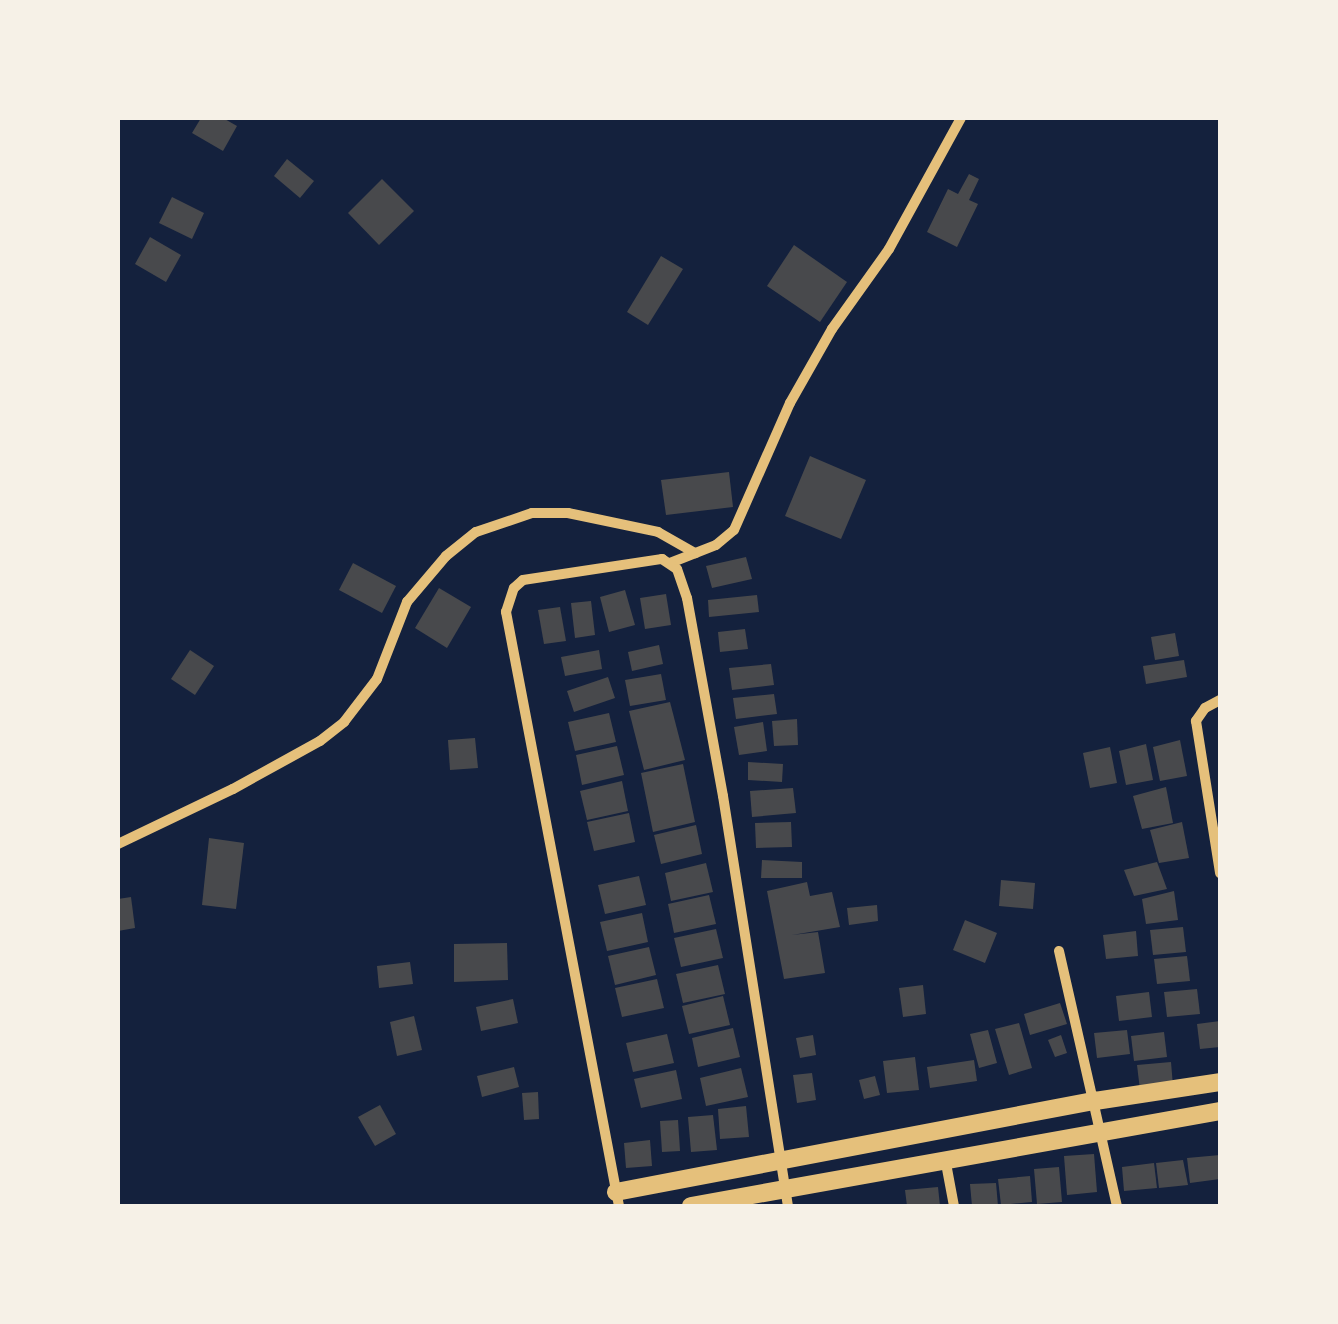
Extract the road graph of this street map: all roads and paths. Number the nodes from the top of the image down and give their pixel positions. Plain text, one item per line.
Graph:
1 (962, 118) edge
2 (695, 552) junction
3 (670, 563) junction
4 (1220, 700) edge
5 (118, 844) edge
6 (1220, 874) edge
7 (1059, 951) dead end
8 (1220, 1082) edge
9 (1094, 1101) junction
10 (1220, 1111) edge
11 (1101, 1130) junction
12 (780, 1158) junction
13 (946, 1158) junction
14 (785, 1187) junction
15 (618, 1200) edge
16 (691, 1206) edge
17 (788, 1206) edge
18 (954, 1206) edge
19 (1117, 1206) edge

1 - 2 street
2 - 3 street
2 - 5 street
3 - 12 street
3 - 15 street
4 - 6 street
7 - 9 street
8 - 9 street
9 - 11 street
9 - 12 street
10 - 11 street
11 - 13 street
11 - 19 street
12 - 14 street
12 - 15 street
13 - 14 street
13 - 18 street
14 - 16 street
14 - 17 street

